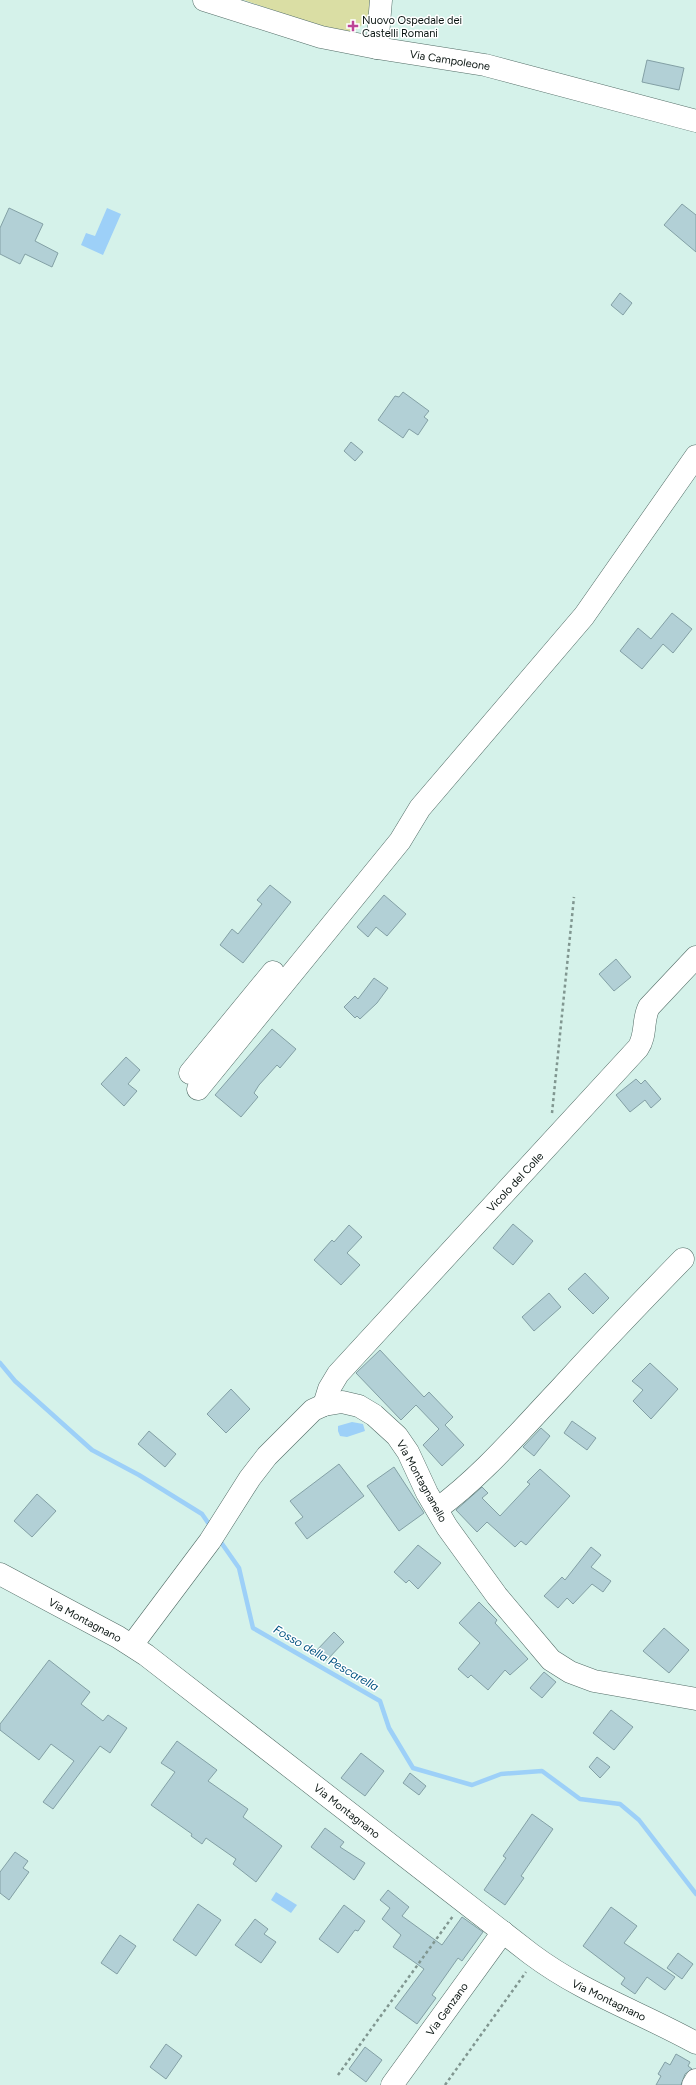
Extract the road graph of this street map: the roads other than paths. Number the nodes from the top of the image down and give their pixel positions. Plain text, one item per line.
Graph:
1 (204, 0) edge
2 (381, 0) edge
3 (378, 48) junction
4 (696, 121) edge
5 (696, 456) edge
6 (696, 957) edge
7 (194, 1081) dead end
8 (682, 1259) dead end
9 (324, 1405) junction
10 (436, 1509) junction
11 (0, 1574) edge
12 (132, 1645) junction
13 (696, 1699) edge
14 (503, 1932) junction
15 (696, 2043) edge
16 (696, 2080) edge
17 (392, 2085) edge
18 (693, 2085) edge

1 - 3 street, Via Campoleone
2 - 3 street
3 - 4 street, Via Campoleone
5 - 7 street
6 - 9 street, Vicolo del Colle
8 - 10 street
9 - 10 street, Via Montagnanello
9 - 12 street, Via Montagnanello
10 - 13 street, Via Montagnanello
11 - 12 street, Via Montagnano
12 - 14 street, Via Montagnano
14 - 15 street, Via Montagnano
14 - 17 street, Via Genzano
16 - 18 street

